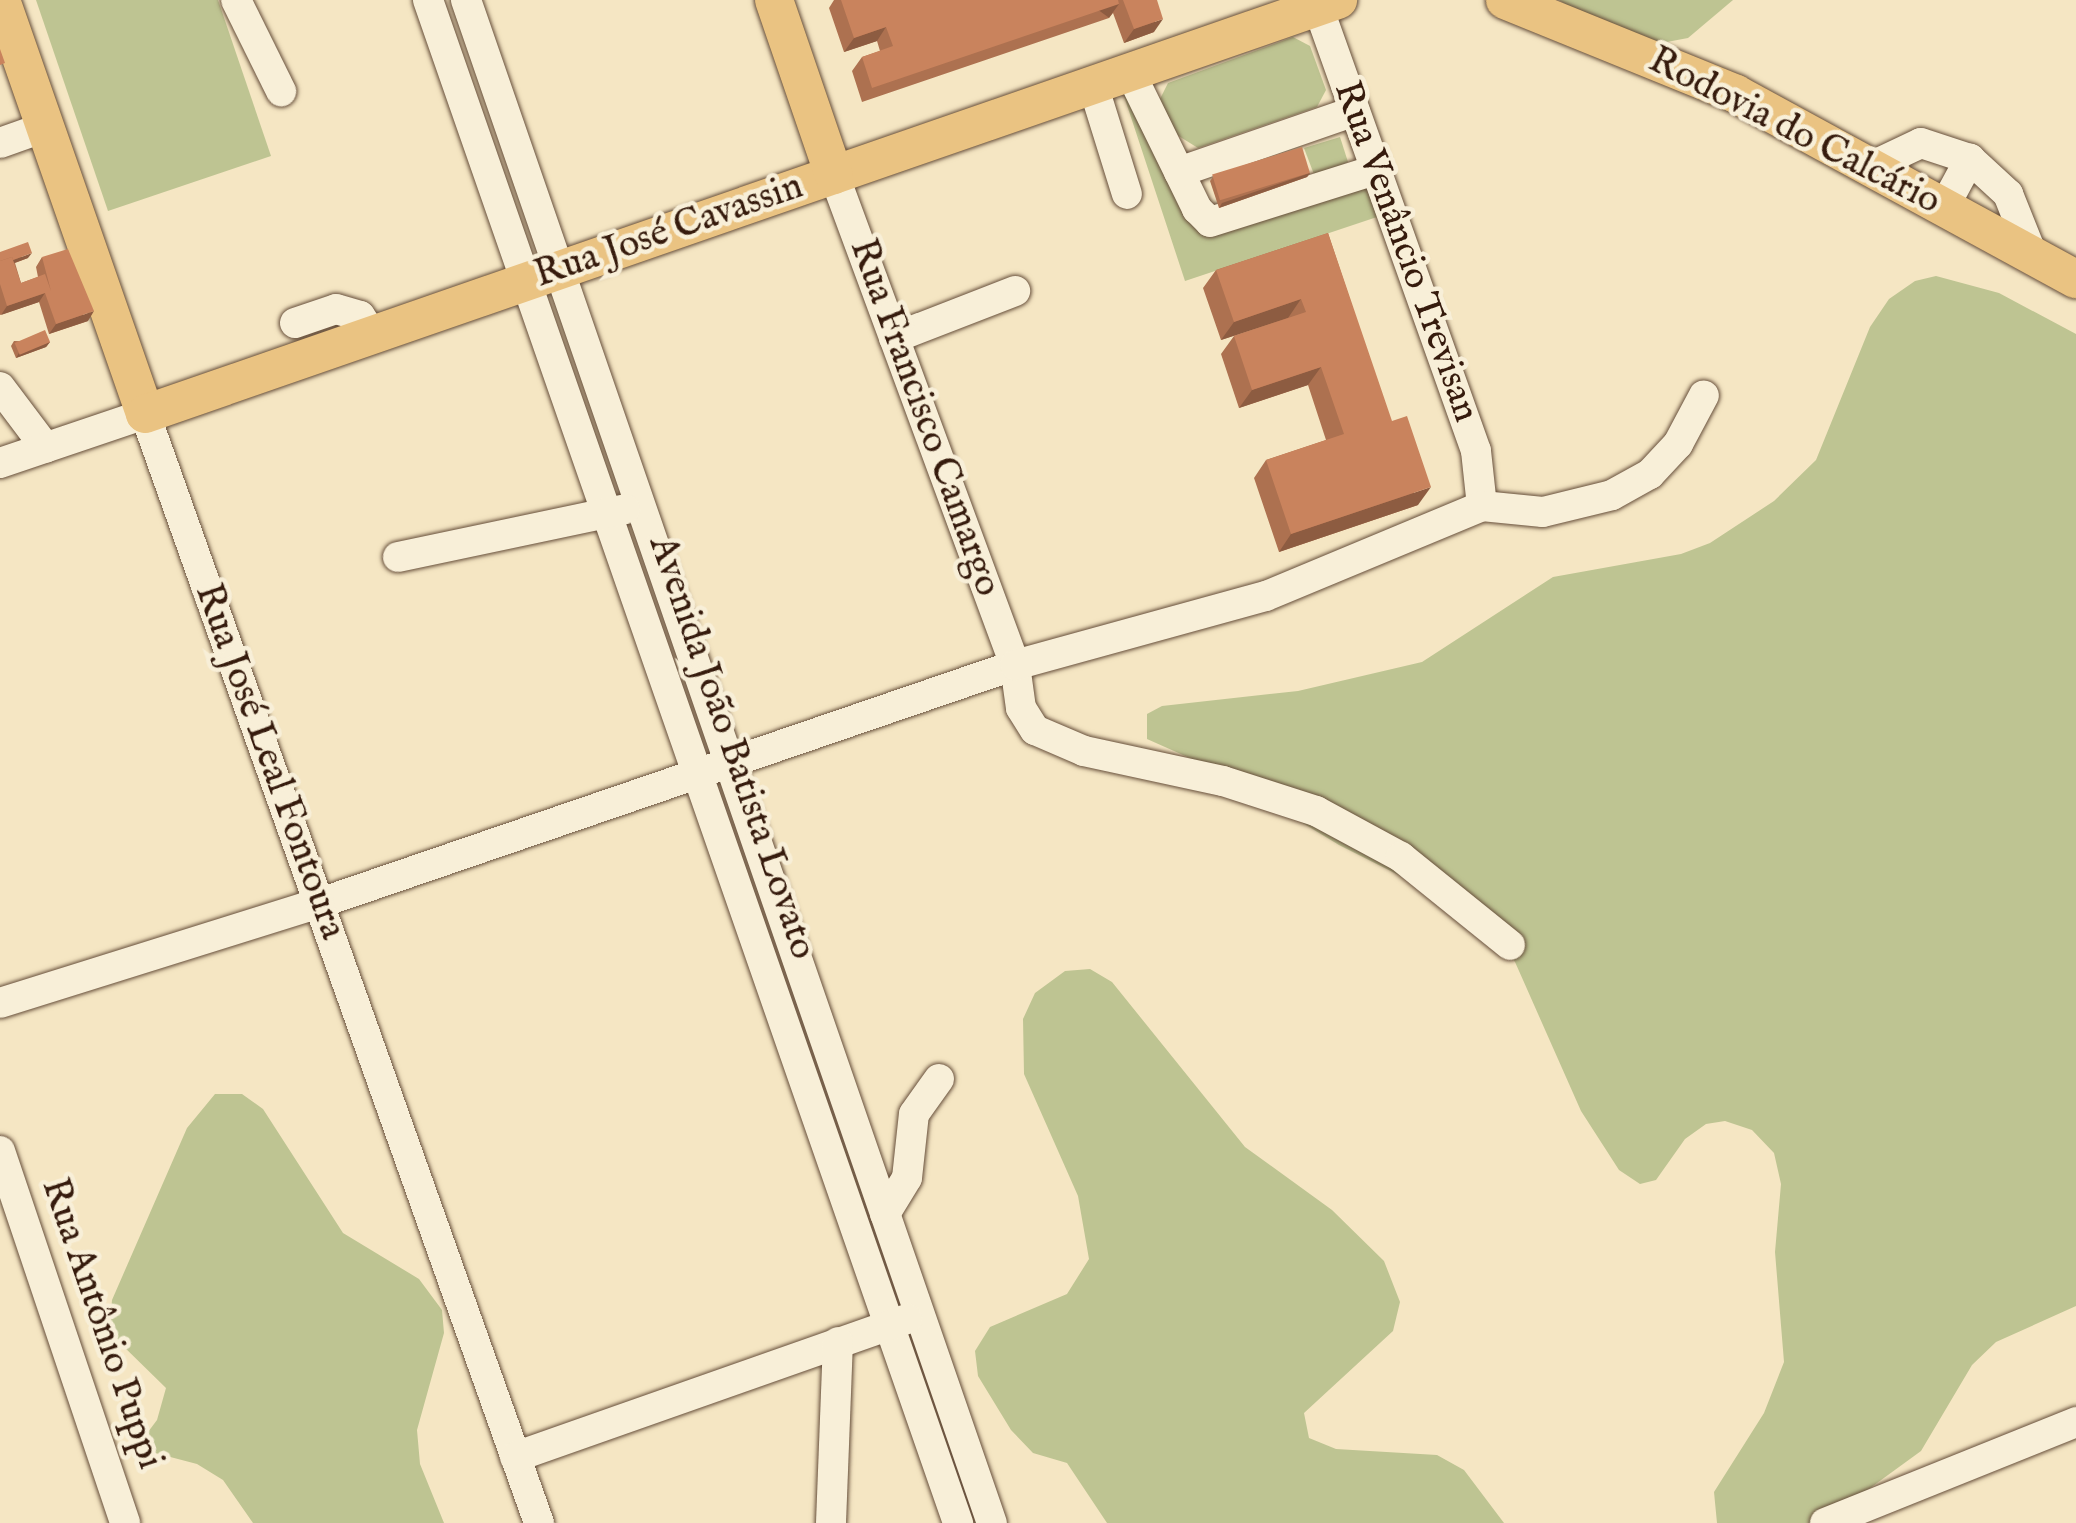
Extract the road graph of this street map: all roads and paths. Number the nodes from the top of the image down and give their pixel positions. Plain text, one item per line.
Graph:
1 (0, 0) edge
2 (236, 0) edge
3 (428, 0) edge
4 (466, 0) edge
5 (774, 0) edge
6 (1505, 0) edge
7 (1324, 2) edge
8 (1130, 72) junction
9 (1093, 84) junction
10 (280, 90) dead end
11 (1355, 112) junction
12 (45, 127) junction
13 (0, 143) edge
14 (1970, 159) junction
15 (1870, 167) junction
16 (1375, 170) junction
17 (1179, 172) junction
18 (834, 175) junction
19 (1127, 194) dead end
20 (2008, 194) junction
21 (1944, 207) junction
22 (1980, 227) junction
23 (2032, 254) junction
24 (542, 276) junction
25 (2076, 279) edge
26 (1015, 290) dead end
27 (295, 324) dead end
28 (373, 335) junction
29 (894, 338) junction
30 (593, 369) junction
31 (561, 381) junction
32 (0, 387) edge
33 (1704, 396) dead end
34 (145, 414) junction
35 (46, 448) junction
36 (0, 464) edge
37 (640, 504) junction
38 (1482, 506) junction
39 (608, 514) junction
40 (398, 557) dead end
41 (1015, 665) junction
42 (729, 763) junction
43 (698, 774) junction
44 (320, 904) junction
45 (1510, 944) dead end
46 (0, 1004) edge
47 (939, 1079) dead end
48 (0, 1151) edge
49 (885, 1214) junction
50 (920, 1314) junction
51 (889, 1326) junction
52 (838, 1342) junction
53 (2076, 1422) edge
54 (515, 1457) junction
55 (1845, 1520) edge
56 (126, 1523) edge
57 (538, 1523) edge
58 (831, 1523) edge
59 (958, 1523) edge
60 (992, 1523) edge

1 - 12 main road, Rua José Leal Fontoura
2 - 10 street
3 - 24 street, Avenida João Batista Lovato
4 - 24 street, Avenida João Batista Lovato
5 - 18 main road, Rua Francisco Camargo
6 - 15 main road, Rodovia do Calcário
7 - 8 main road, Rua José Cavassin
7 - 11 street, Rua Venâncio Trevisan
8 - 9 main road, Rua José Cavassin
8 - 17 street
9 - 18 main road, Rua José Cavassin
9 - 19 street
11 - 16 street, Rua Venâncio Trevisan
11 - 17 street
12 - 13 street
12 - 34 main road, Rua José Leal Fontoura
14 - 15 street
14 - 20 street
14 - 21 street
15 - 21 main road, Rodovia do Calcário
16 - 17 street
16 - 38 street, Rua Venâncio Trevisan
18 - 24 main road, Rua José Cavassin
18 - 29 street, Rua Francisco Camargo
20 - 22 street
20 - 23 street
21 - 22 main road, Rodovia do Calcário
22 - 23 main road, Rodovia do Calcário
23 - 25 main road, Rodovia do Calcário
24 - 28 main road, Rua José Cavassin
24 - 30 street, Avenida João Batista Lovato
24 - 31 street, Avenida João Batista Lovato
26 - 29 street
27 - 28 street
28 - 34 main road, Rua José Cavassin
29 - 41 street, Rua Francisco Camargo
30 - 31 street
30 - 37 street, Avenida João Batista Lovato
31 - 39 street, Avenida João Batista Lovato
32 - 35 street
33 - 38 street
34 - 35 street, Rua José Cavassin
34 - 44 street, Rua José Leal Fontoura
35 - 36 street, Rua José Cavassin
37 - 39 street
37 - 42 street, Avenida João Batista Lovato
38 - 41 street
39 - 40 street
39 - 43 street, Avenida João Batista Lovato
41 - 42 street
41 - 45 street, Rua Francisco Camargo
42 - 43 street
42 - 49 street, Avenida João Batista Lovato
43 - 44 street
43 - 51 street, Avenida João Batista Lovato
44 - 46 street
44 - 54 street, Rua José Leal Fontoura
47 - 49 street
48 - 56 street, Rua Antônio Puppi
49 - 50 street, Avenida João Batista Lovato
50 - 51 street
50 - 60 street, Avenida João Batista Lovato
51 - 52 street
51 - 59 street, Avenida João Batista Lovato
52 - 54 street
52 - 58 street
53 - 55 street
54 - 57 street, Rua José Leal Fontoura

